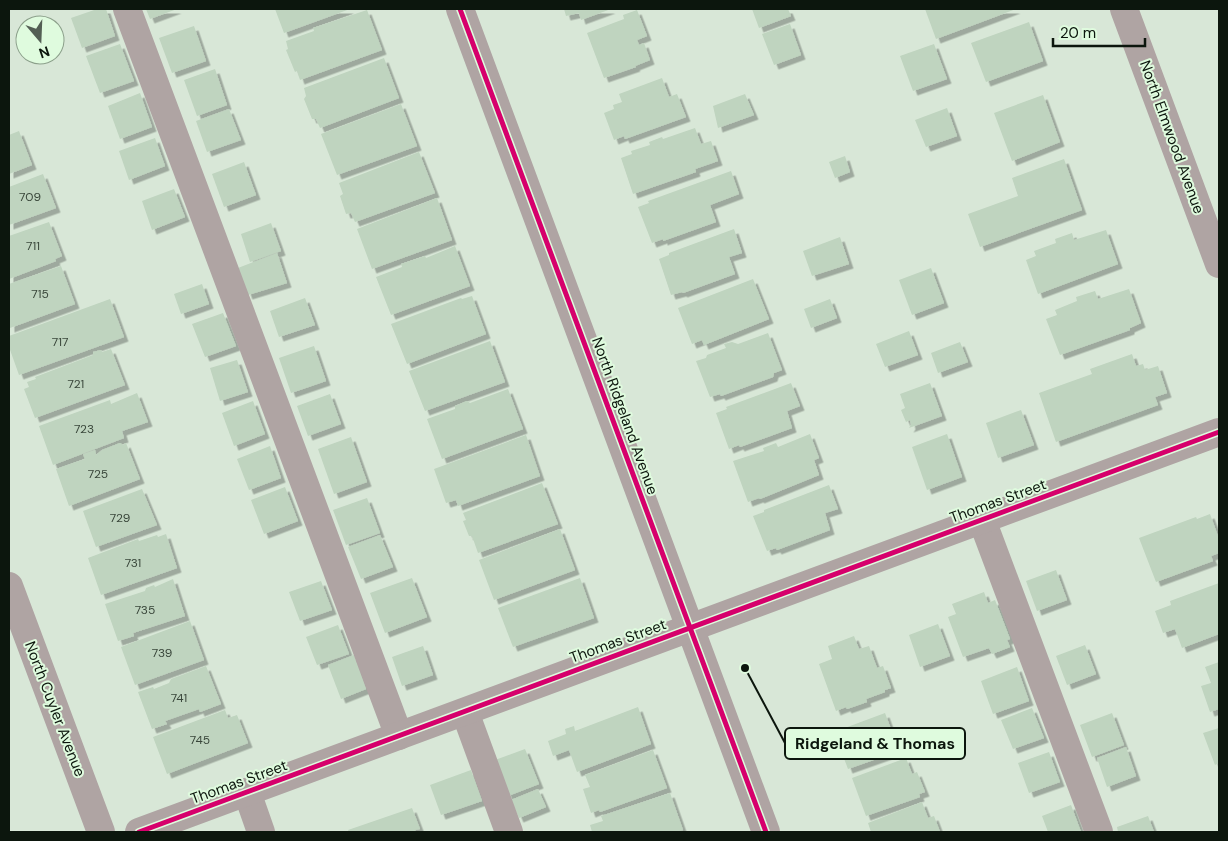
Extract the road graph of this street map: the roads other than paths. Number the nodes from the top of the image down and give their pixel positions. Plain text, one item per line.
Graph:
1 (127, 9) edge
2 (460, 9) edge
3 (1124, 9) edge
4 (1219, 264) edge
5 (1219, 432) edge
6 (982, 520) junction
7 (9, 586) edge
8 (691, 628) junction
9 (464, 712) junction
10 (399, 736) junction
11 (247, 792) junction
12 (101, 832) edge
13 (139, 832) edge
14 (261, 832) edge
15 (509, 832) edge
16 (766, 832) edge
17 (1099, 832) edge

1 - 10 street
2 - 8 street, North Ridgeland Avenue
3 - 4 street, North Elmwood Avenue
5 - 6 street, Thomas Street
6 - 8 street, Thomas Street
6 - 17 street
7 - 12 street, North Cuyler Avenue
8 - 9 street, Thomas Street
8 - 16 street, North Ridgeland Avenue
9 - 10 street, Thomas Street
9 - 15 street
10 - 11 street, Thomas Street
11 - 13 street, Thomas Street
11 - 14 street

